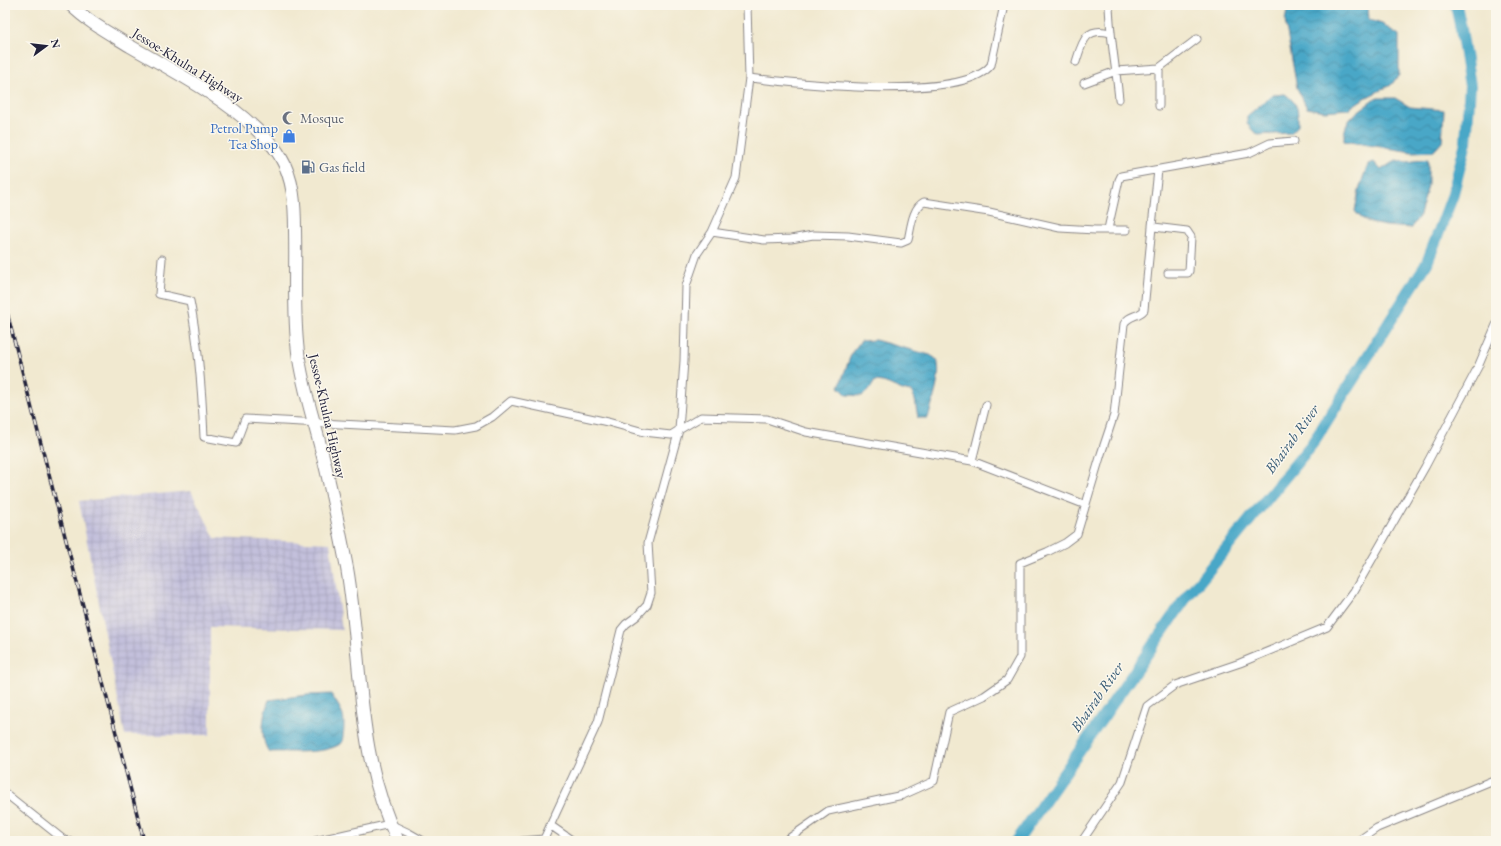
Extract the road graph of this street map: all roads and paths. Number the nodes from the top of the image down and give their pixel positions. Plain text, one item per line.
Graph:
1 (71, 5) edge
2 (747, 5) edge
3 (1004, 5) edge
4 (1109, 5) edge
5 (1110, 33) junction
6 (1197, 39) dead end
7 (1076, 62) dead end
8 (1159, 68) junction
9 (1116, 71) junction
10 (749, 78) junction
11 (1084, 83) dead end
12 (1119, 99) dead end
13 (1159, 106) dead end
14 (1294, 141) dead end
15 (1158, 170) junction
16 (1152, 227) junction
17 (1108, 229) junction
18 (1127, 230) dead end
19 (712, 232) junction
20 (162, 259) dead end
21 (1168, 273) dead end
22 (1496, 325) edge
23 (986, 405) dead end
24 (314, 422) junction
25 (678, 430) junction
26 (972, 461) junction
27 (1086, 505) junction
28 (1496, 779) edge
29 (5, 793) edge
30 (390, 824) junction
31 (550, 825) junction
32 (66, 841) edge
33 (315, 841) edge
34 (398, 841) edge
35 (423, 841) edge
36 (522, 841) edge
37 (573, 841) edge
38 (785, 841) edge
39 (1082, 841) edge
40 (1358, 841) edge

1 - 24 highway, Jessoe-Khulna Highway
2 - 10 street
3 - 10 street
4 - 5 street
5 - 7 street
5 - 9 street
6 - 8 street
8 - 9 street
8 - 13 street
9 - 11 street
9 - 12 street
10 - 19 street
14 - 15 street
15 - 16 street
15 - 17 street
16 - 21 street
16 - 27 street
17 - 18 street
17 - 19 street
19 - 25 street
20 - 24 street
22 - 39 street
23 - 26 street
24 - 25 street
24 - 30 highway, Jessoe-Khulna Highway
25 - 26 street
25 - 31 street
26 - 27 street
27 - 38 street
28 - 40 street
29 - 32 street
30 - 33 street
30 - 34 highway, Jessoe-Khulna Highway
30 - 35 street
31 - 36 street
31 - 37 street

